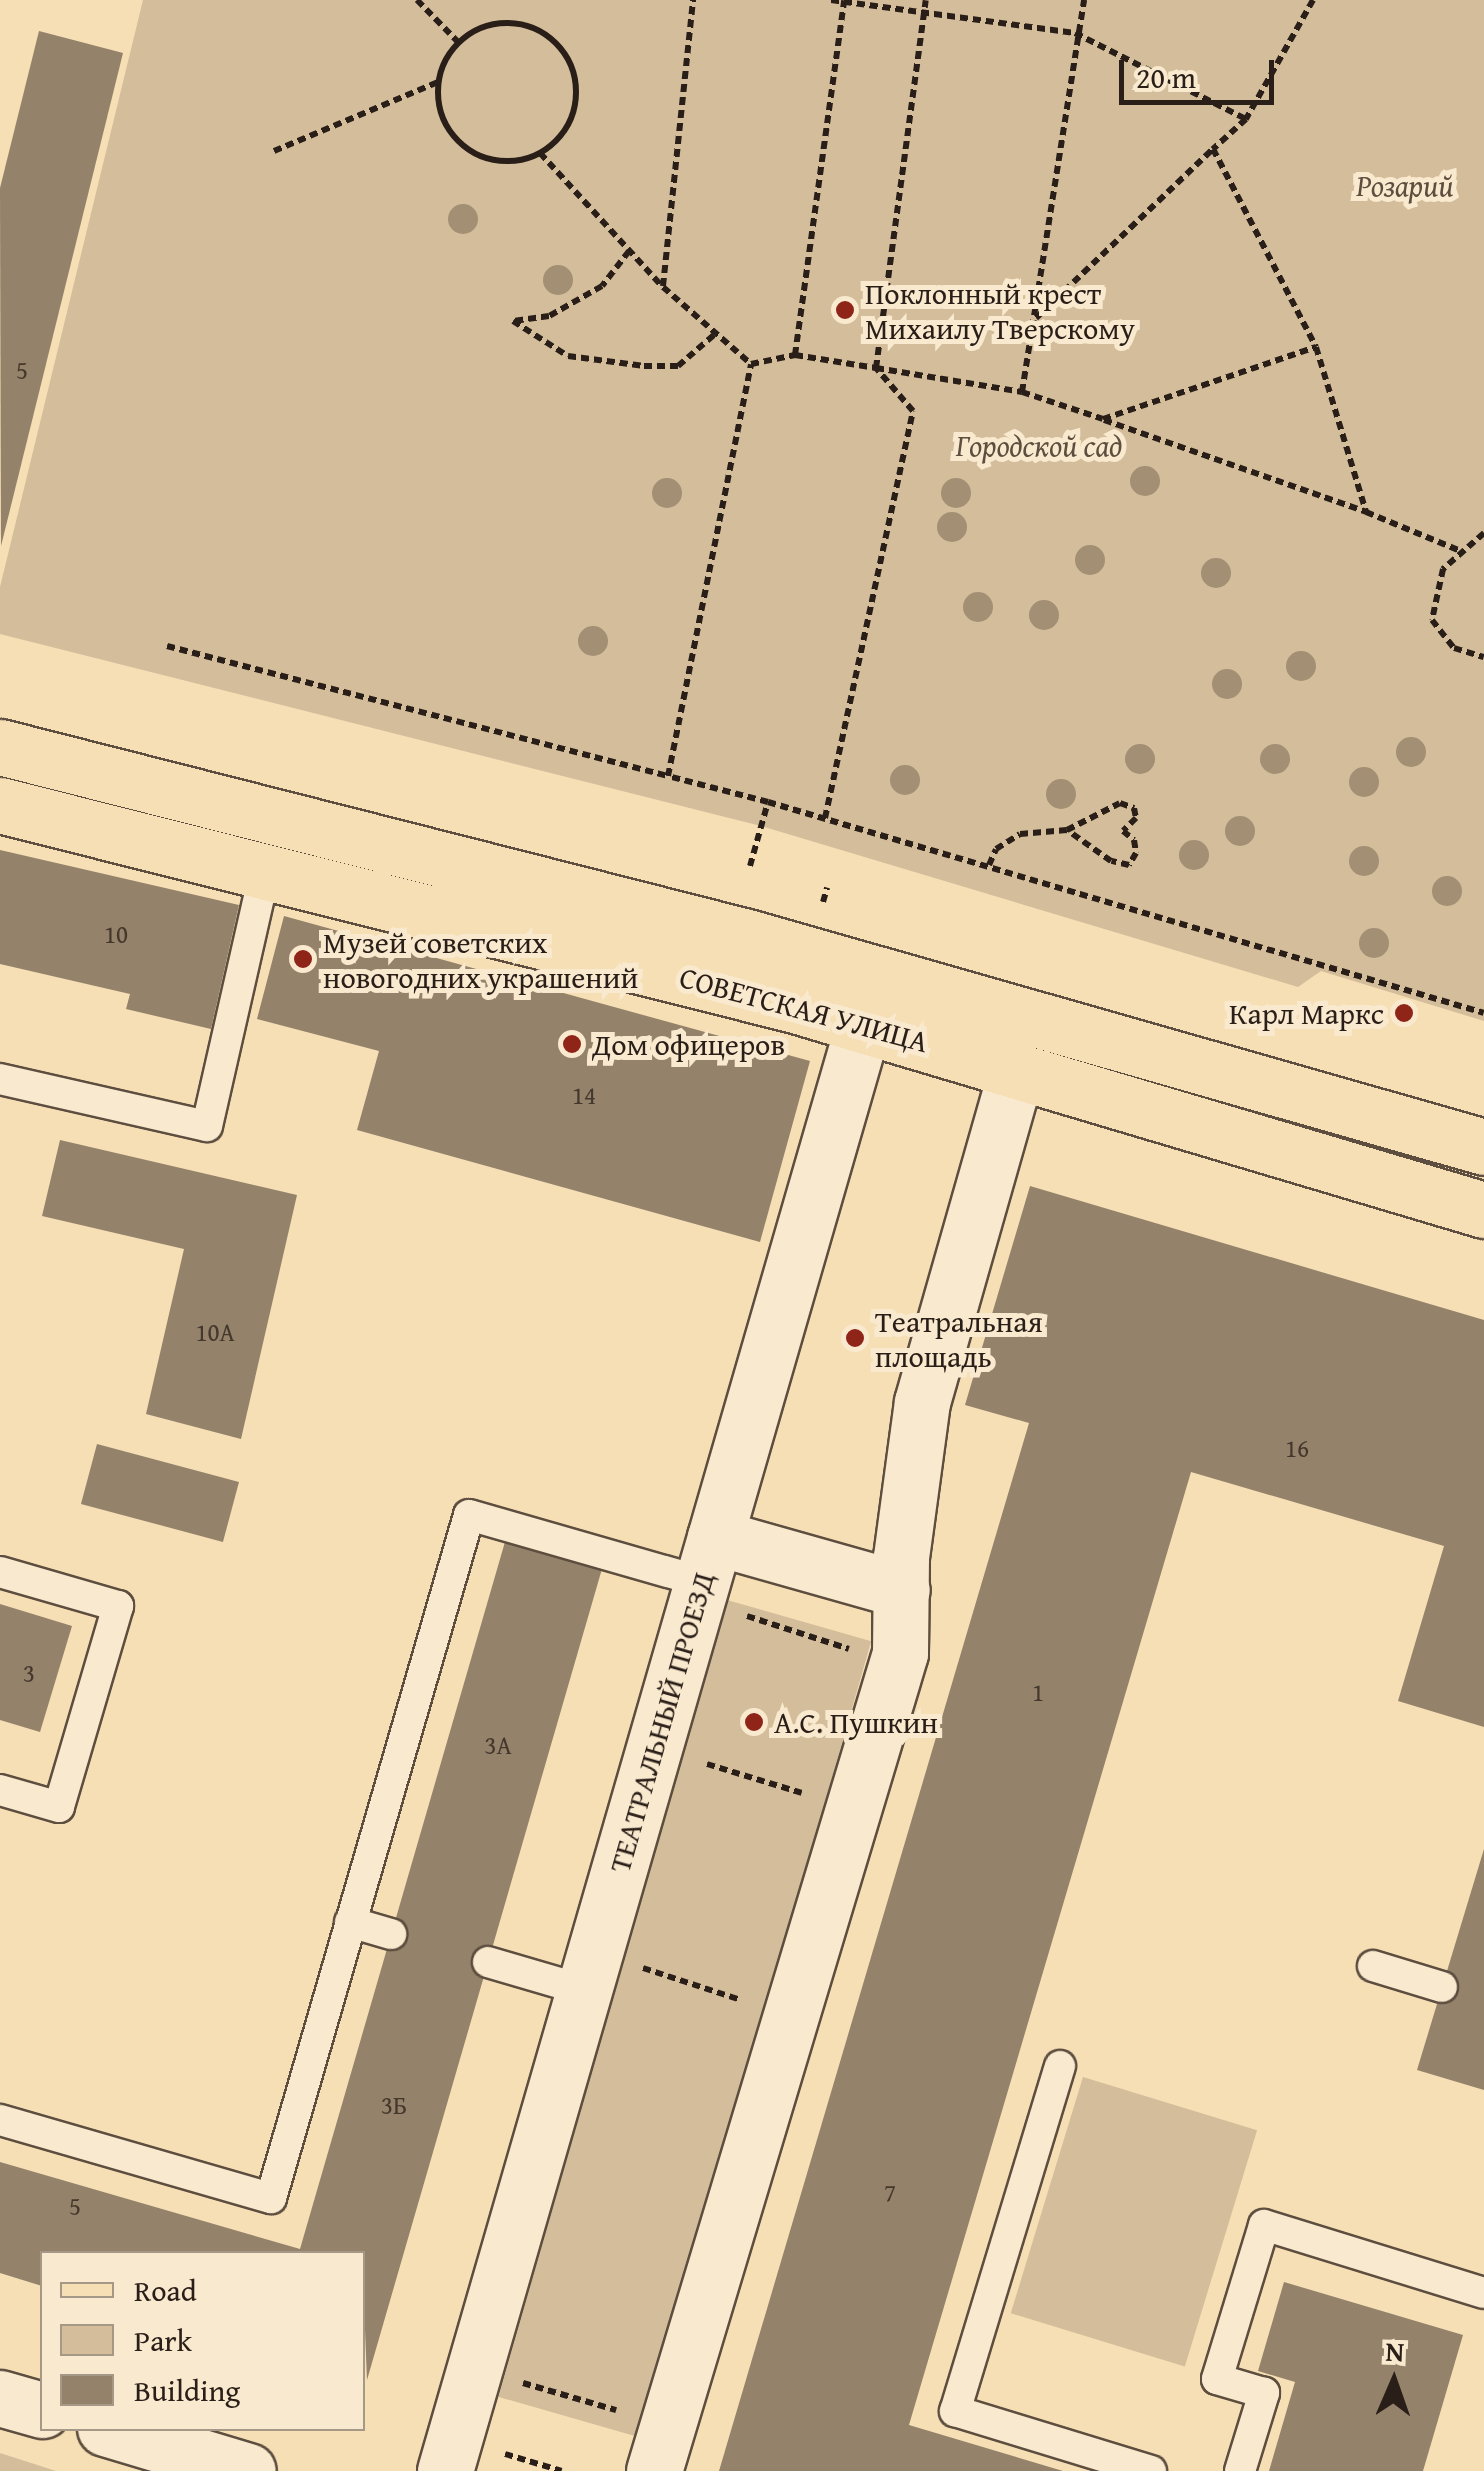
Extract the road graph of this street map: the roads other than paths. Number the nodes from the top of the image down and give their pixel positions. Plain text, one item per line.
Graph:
1 (0, 747) edge
2 (0, 805) edge
3 (265, 871) junction
4 (871, 999) junction
5 (1017, 1069) junction
6 (0, 1079) edge
7 (1484, 1147) edge
8 (1484, 1210) edge
9 (709, 1560) junction
10 (0, 1572) edge
11 (902, 1590) junction
12 (0, 1790) edge
13 (350, 1922) junction
14 (391, 1934) dead end
15 (488, 1962) dead end
16 (1372, 1966) dead end
17 (589, 1972) junction
18 (1442, 1988) dead end
19 (1060, 2066) dead end
20 (0, 2120) edge
21 (1484, 2292) edge
22 (0, 2398) edge
23 (40, 2409) edge
24 (115, 2431) edge
25 (248, 2471) edge
26 (445, 2471) edge
27 (654, 2471) edge
28 (1151, 2471) edge
29 (1240, 2471) edge

1 - 4 main road, СОВЕТСКАЯ УЛИЦА
2 - 3 main road, СОВЕТСКАЯ УЛИЦА
3 - 4 main road, СОВЕТСКАЯ УЛИЦА
3 - 6 lane
4 - 5 main road, СОВЕТСКАЯ УЛИЦА
4 - 7 main road, СОВЕТСКАЯ УЛИЦА
4 - 9 street, ТЕАТРАЛЬНЫЙ ПРОЕЗД
5 - 8 main road, СОВЕТСКАЯ УЛИЦА
5 - 11 street
9 - 11 street
9 - 13 lane
9 - 17 street, ТЕАТРАЛЬНЫЙ ПРОЕЗД
10 - 12 lane
11 - 27 street
13 - 14 lane
13 - 20 lane
15 - 17 lane
16 - 18 lane
17 - 26 street, ТЕАТРАЛЬНЫЙ ПРОЕЗД
19 - 28 lane
21 - 29 lane
22 - 23 street
24 - 25 street

